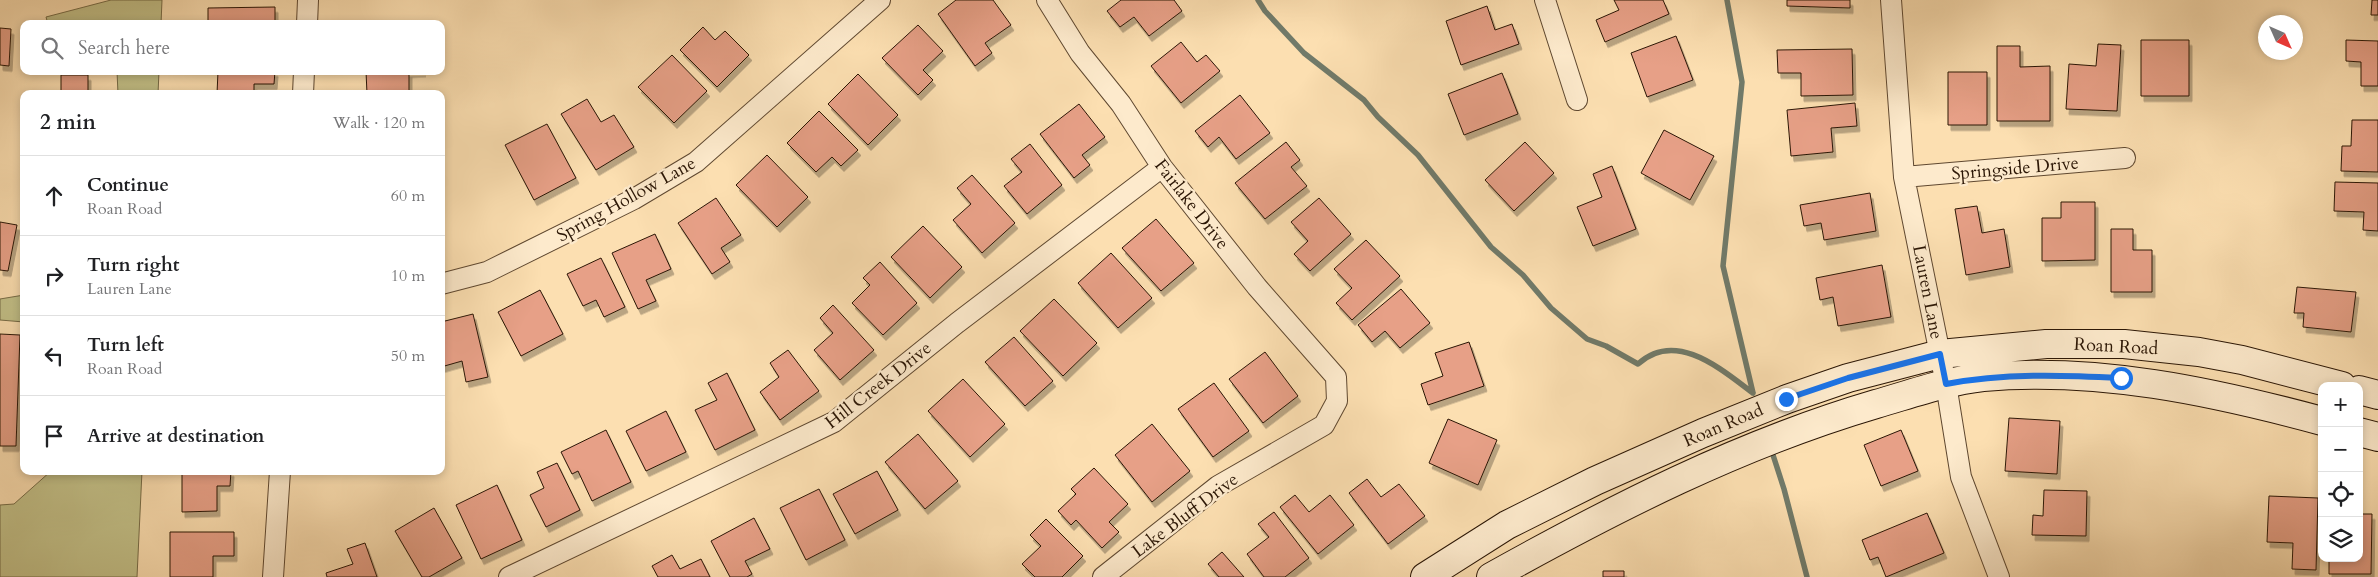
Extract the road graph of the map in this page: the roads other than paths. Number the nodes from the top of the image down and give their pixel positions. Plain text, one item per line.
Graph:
1 (308, 0) edge
2 (880, 0) edge
3 (1047, 0) edge
4 (1546, 0) edge
5 (1891, 0) edge
6 (307, 20) edge
7 (304, 75) edge
8 (303, 90) edge
9 (1577, 100) dead end
10 (2125, 158) dead end
11 (1162, 167) junction
12 (1904, 177) junction
13 (445, 283) edge
14 (1940, 354) junction
15 (2327, 382) edge
16 (1946, 384) junction
17 (2363, 391) edge
18 (2378, 395) edge
19 (1337, 401) joint
20 (2318, 420) edge
21 (2363, 433) edge
22 (2378, 437) edge
23 (280, 475) edge
24 (273, 577) edge
25 (509, 577) edge
26 (1103, 577) edge
27 (1425, 577) edge
28 (1491, 577) edge
29 (1999, 577) edge

1 - 6 street
2 - 13 street, Spring Hollow Lane
3 - 11 street, Fairlake Drive
4 - 9 street
5 - 12 street, Lauren Lane
7 - 8 street
10 - 12 street, Springside Drive
11 - 19 street, Fairlake Drive
11 - 25 street, Hill Creek Drive
12 - 14 street, Lauren Lane
14 - 15 street, Roan Road
14 - 16 street, Lauren Lane
14 - 27 street, Roan Road
16 - 20 street, Roan Road
16 - 28 street, Roan Road
16 - 29 street, Lauren Lane
17 - 18 street
19 - 26 street, Lake Bluff Drive
21 - 22 street
23 - 24 street

